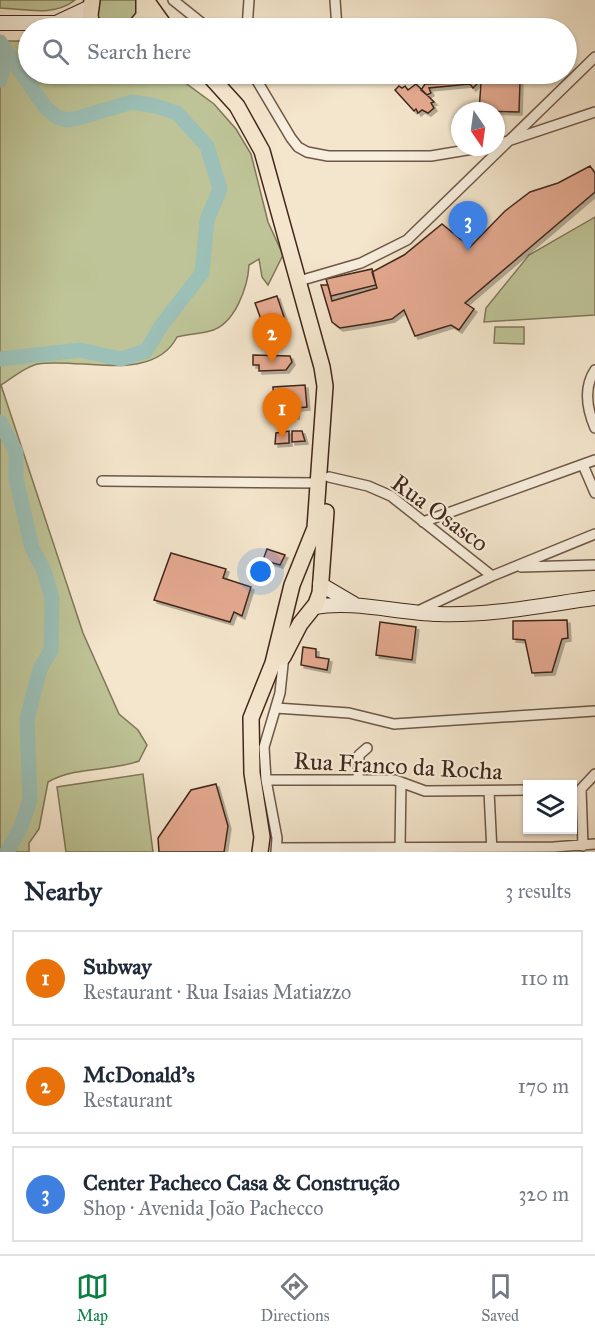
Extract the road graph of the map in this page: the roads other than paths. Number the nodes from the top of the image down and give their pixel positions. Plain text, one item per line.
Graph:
1 (145, 0) edge
2 (174, 0) edge
3 (249, 0) edge
4 (335, 0) edge
5 (91, 4) edge
6 (60, 18) edge
7 (142, 18) edge
8 (158, 18) edge
9 (196, 18) edge
10 (248, 18) edge
11 (336, 18) edge
12 (0, 22) edge
13 (18, 22) edge
14 (595, 57) edge
15 (577, 71) edge
16 (581, 71) junction
17 (577, 75) edge
18 (217, 84) edge
19 (260, 84) edge
20 (568, 84) edge
21 (595, 112) edge
22 (508, 142) junction
23 (505, 143) edge
24 (451, 153) edge
25 (283, 221) junction
26 (306, 279) junction
27 (595, 370) edge
28 (595, 428) edge
29 (595, 460) edge
30 (583, 465) junction
31 (324, 480) junction
32 (102, 481) dead end
33 (595, 493) edge
34 (423, 522) junction
35 (595, 534) edge
36 (595, 565) edge
37 (516, 567) junction
38 (492, 576) junction
39 (294, 580) junction
40 (320, 584) junction
41 (452, 594) junction
42 (289, 597) junction
43 (595, 597) edge
44 (358, 606) junction
45 (314, 607) junction
46 (415, 613) junction
47 (441, 614) junction
48 (284, 655) junction
49 (276, 708) junction
50 (595, 711) edge
51 (250, 741) junction
52 (367, 748) dead end
53 (595, 774) edge
54 (266, 780) junction
55 (358, 780) junction
56 (401, 782) junction
57 (577, 789) edge
58 (523, 790) edge
59 (489, 791) junction
60 (590, 846) edge
61 (400, 848) junction
62 (491, 849) edge
63 (277, 850) edge
64 (260, 852) edge

1 - 7 main road
1 - 8 main road
2 - 9 street
3 - 10 street
4 - 11 street
5 - 6 street
12 - 13 street
14 - 16 street
15 - 16 street
16 - 17 street
18 - 25 main road
19 - 24 street
20 - 22 street
21 - 22 street
22 - 23 street
22 - 26 street
25 - 26 main road
25 - 31 main road
26 - 31 main road
27 - 28 street
29 - 30 street
30 - 33 street
30 - 34 street
31 - 32 street, Rua Osasco
31 - 34 street, Rua Osasco
31 - 39 main road
31 - 40 main road
34 - 38 street, Rua Osasco
35 - 37 street
36 - 37 street
37 - 38 street
38 - 41 street
39 - 40 main road
39 - 42 main road
40 - 44 street
40 - 45 main road
41 - 46 street
41 - 47 street
42 - 45 main road
42 - 51 main road
43 - 47 street
44 - 45 street
44 - 46 street
45 - 48 main road
46 - 47 street
48 - 49 street
48 - 51 main road
49 - 50 street
49 - 54 street
51 - 64 main road
52 - 55 street
53 - 57 street
54 - 55 street, Rua Franco da Rocha
54 - 63 street
55 - 56 street, Rua Franco da Rocha
56 - 59 street, Rua Franco da Rocha
56 - 61 street
57 - 60 street
58 - 59 street, Rua Franco da Rocha
59 - 62 street
60 - 62 street
61 - 62 street
61 - 63 street

